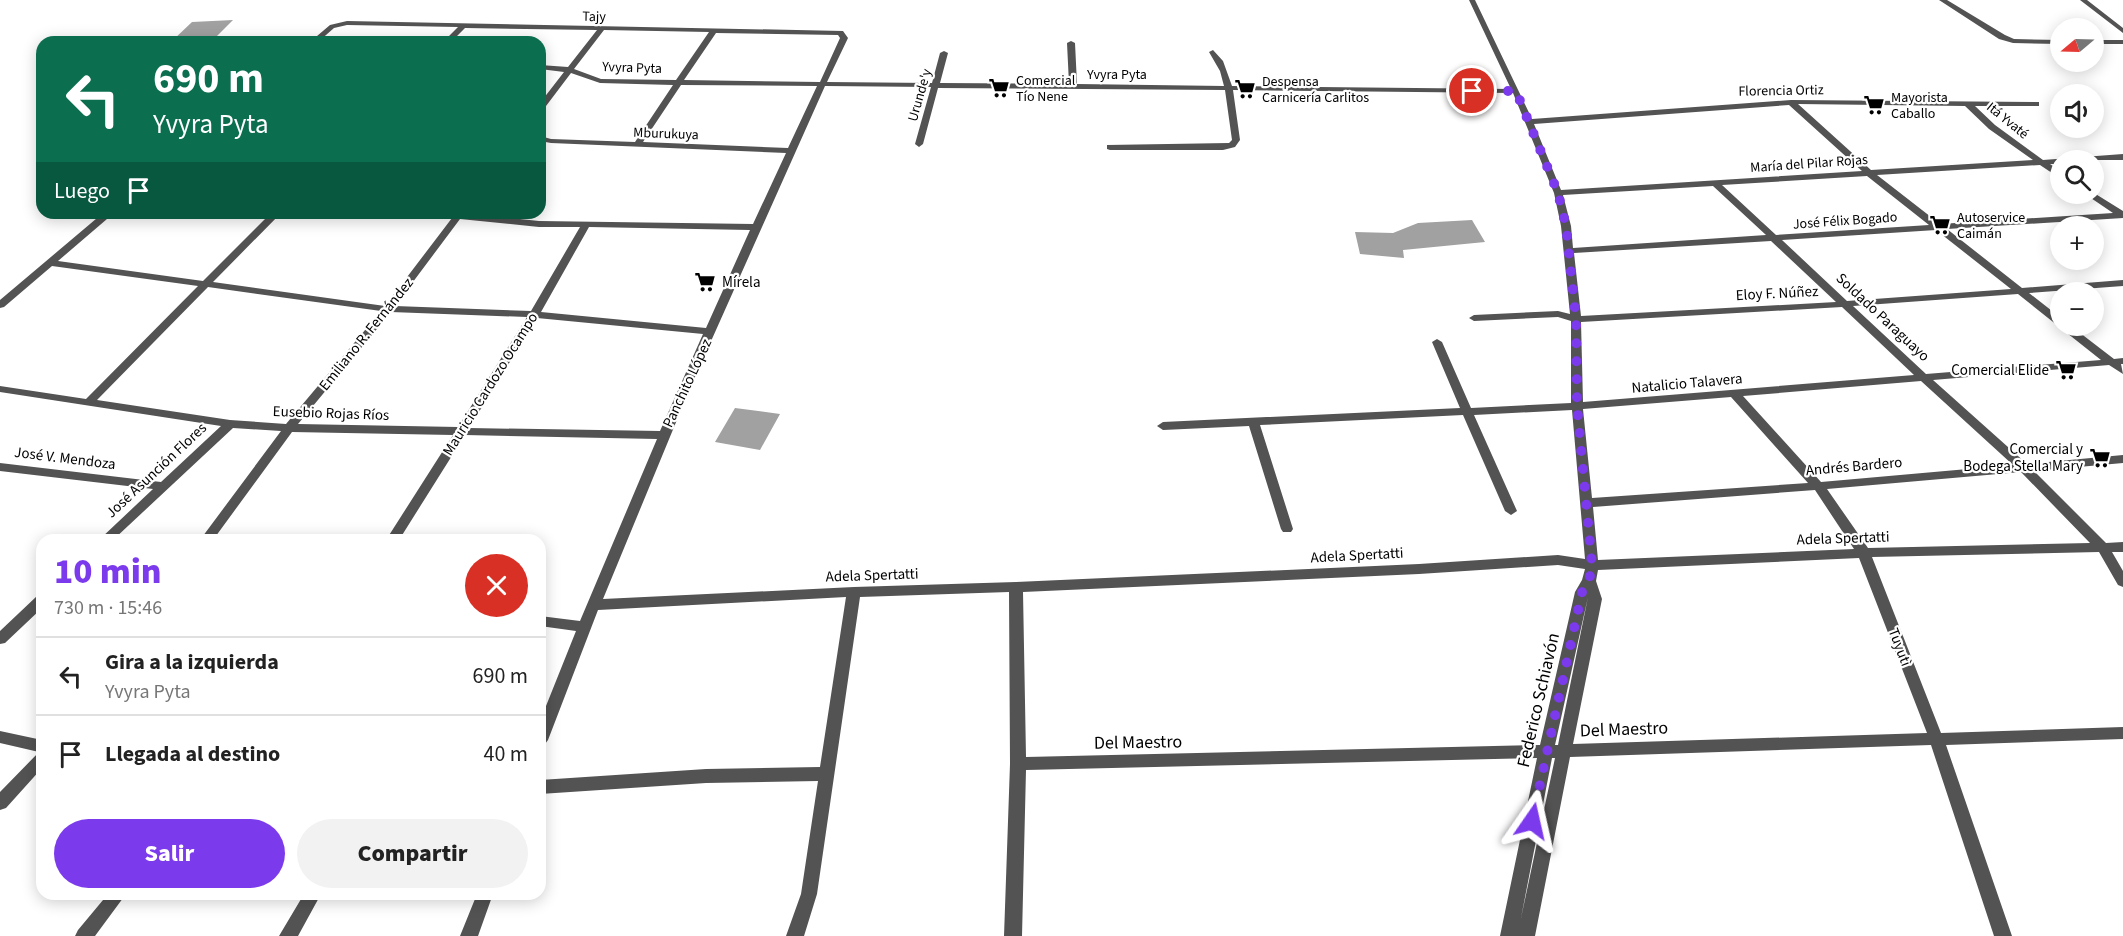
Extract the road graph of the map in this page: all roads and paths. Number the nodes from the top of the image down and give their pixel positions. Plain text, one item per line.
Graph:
1 (1472, 0) edge
2 (1942, 0) edge
3 (2083, 0) edge
4 (464, 25) junction
5 (602, 28) junction
6 (714, 30) junction
7 (2123, 31) edge
8 (840, 33) joint
9 (321, 36) edge
10 (453, 36) edge
11 (2050, 42) edge
12 (2104, 42) edge
13 (2123, 42) edge
14 (1071, 43) dead end
15 (1213, 52) dead end
16 (944, 53) dead end
17 (546, 68) edge
18 (571, 70) junction
19 (679, 81) junction
20 (822, 84) junction
21 (936, 87) junction
22 (1073, 87) junction
23 (1227, 89) junction
24 (1516, 91) junction
25 (546, 101) edge
26 (1791, 102) junction
27 (1968, 104) junction
28 (2036, 104) dead end
29 (1528, 122) junction
30 (546, 140) edge
31 (919, 144) dead end
32 (637, 145) junction
33 (1110, 147) dead end
34 (791, 151) junction
35 (2123, 157) edge
36 (2104, 158) edge
37 (2050, 161) edge
38 (2039, 162) junction
39 (2050, 169) edge
40 (1869, 173) junction
41 (1715, 183) junction
42 (1558, 193) junction
43 (2104, 203) edge
44 (2123, 215) edge
45 (103, 219) edge
46 (270, 219) edge
47 (455, 219) edge
48 (499, 219) edge
49 (585, 225) junction
50 (756, 227) junction
51 (1937, 227) junction
52 (1775, 238) junction
53 (1568, 251) junction
54 (50, 263) junction
55 (2123, 283) edge
56 (206, 284) junction
57 (2019, 290) junction
58 (1846, 304) junction
59 (0, 305) edge
60 (388, 309) junction
61 (534, 314) junction
62 (2050, 314) edge
63 (1474, 318) dead end
64 (1576, 319) junction
65 (710, 332) junction
66 (2080, 336) edge
67 (1437, 342) dead end
68 (2117, 361) edge
69 (2123, 371) edge
70 (1924, 378) junction
71 (0, 389) edge
72 (1735, 394) junction
73 (89, 402) junction
74 (1577, 406) junction
75 (1468, 412) junction
76 (1252, 420) junction
77 (230, 424) junction
78 (1163, 426) dead end
79 (289, 428) junction
80 (460, 432) junction
81 (663, 435) junction
82 (2123, 459) edge
83 (0, 467) edge
84 (2023, 467) junction
85 (163, 486) junction
86 (1818, 486) junction
87 (1587, 502) junction
88 (1511, 511) dead end
89 (1287, 530) dead end
90 (111, 534) edge
91 (210, 534) edge
92 (396, 534) edge
93 (2102, 547) junction
94 (2123, 547) edge
95 (1864, 553) junction
96 (1590, 573) junction
97 (2123, 582) edge
98 (1016, 587) junction
99 (854, 592) junction
100 (593, 605) junction
101 (36, 606) edge
102 (546, 622) edge
103 (584, 627) junction
104 (0, 639) edge
105 (546, 725) edge
106 (2123, 733) edge
107 (0, 737) edge
108 (1936, 738) junction
109 (36, 745) edge
110 (1564, 751) junction
111 (1545, 752) junction
112 (36, 763) edge
113 (1018, 764) junction
114 (827, 774) junction
115 (546, 787) edge
116 (0, 802) edge
117 (112, 900) edge
118 (309, 900) edge
119 (483, 900) edge
120 (84, 936) edge
121 (288, 936) edge
122 (470, 936) edge
123 (795, 936) edge
124 (1013, 936) edge
125 (1509, 936) edge
126 (1526, 936) edge
127 (2003, 936) edge

1 - 24 street, Federico Schiavón
2 - 11 street
3 - 7 street
4 - 5 street, Tajy
4 - 9 street, Tajy
4 - 10 street
5 - 6 street, Tajy
5 - 18 street
6 - 8 street, Tajy
6 - 19 street
8 - 20 street, Panchito López
12 - 13 street
14 - 22 street
15 - 23 street
16 - 21 street, Urunde'y
17 - 18 street, Yvyra Pyta
18 - 19 street, Yvyra Pyta
18 - 25 street
19 - 20 street, Yvyra Pyta
19 - 32 street
20 - 21 street, Yvyra Pyta
20 - 34 street, Panchito López
21 - 22 street, Yvyra Pyta
21 - 31 street, Urunde'y
22 - 23 street, Yvyra Pyta
23 - 24 street, Yvyra Pyta
23 - 33 street
24 - 29 street, Federico Schiavón
26 - 27 street, Florencia Ortiz
26 - 29 street, Florencia Ortiz
26 - 40 street
27 - 28 street, Florencia Ortiz
27 - 38 street, Itá Yvaté
29 - 42 street, Federico Schiavón
30 - 32 street, Mburukuya
32 - 34 street, Mburukuya
34 - 50 street, Panchito López
35 - 36 street, María del Pilar Rojas
37 - 38 street, María del Pilar Rojas
38 - 39 street, Itá Yvaté
38 - 40 street, María del Pilar Rojas
40 - 41 street, María del Pilar Rojas
40 - 51 street
41 - 42 street, María del Pilar Rojas
41 - 52 street, Soldado Paraguayo
42 - 53 street, Federico Schiavón
43 - 44 street
44 - 51 street, José Félix Bogado
45 - 54 street
46 - 56 street
47 - 60 street, Emiliano R. Fernández
48 - 49 street
49 - 50 street
49 - 61 street, Mauricio Cardozo Ocampo
50 - 65 street, Panchito López
51 - 52 street, José Félix Bogado
51 - 57 street
52 - 53 street, José Félix Bogado
52 - 58 street, Soldado Paraguayo
53 - 64 street, Federico Schiavón
54 - 56 street
54 - 59 street
55 - 57 street, Eloy F. Núñez
56 - 60 street
56 - 73 street
57 - 58 street, Eloy F. Núñez
57 - 62 street
58 - 64 street, Eloy F. Núñez
58 - 70 street, Soldado Paraguayo
60 - 61 street
60 - 79 street, Emiliano R. Fernández
61 - 65 street
61 - 80 street, Mauricio Cardozo Ocampo
63 - 64 street, Eloy F. Núñez
64 - 74 street, Federico Schiavón
65 - 81 street, Panchito López
66 - 68 street
67 - 75 street
68 - 69 street
68 - 70 street, Natalicio Talavera
70 - 72 street, Natalicio Talavera
70 - 84 street, Soldado Paraguayo
71 - 73 street, Eusebio Rojas Ríos
72 - 74 street, Natalicio Talavera
72 - 86 street, Tuyutì
73 - 77 street, Eusebio Rojas Ríos
74 - 75 street, Natalicio Talavera
74 - 87 street, Federico Schiavón
75 - 76 street, Natalicio Talavera
75 - 88 street
76 - 78 street, Natalicio Talavera
76 - 89 street
77 - 79 street, Eusebio Rojas Ríos
77 - 85 street, José Asunción Flores
79 - 80 street, Eusebio Rojas Ríos
79 - 91 street, Emiliano R. Fernández
80 - 81 street, Eusebio Rojas Ríos
80 - 92 street, Mauricio Cardozo Ocampo
81 - 100 street, Panchito López
82 - 84 street, Andrés Bardero
83 - 85 street, José V. Mendoza
84 - 86 street, Andrés Bardero
84 - 93 street, Soldado Paraguayo
85 - 90 street, José Asunción Flores
86 - 87 street, Andrés Bardero
86 - 95 street, Tuyutì
87 - 96 street, Federico Schiavón
93 - 94 street, Adela Spertatti
93 - 95 street, Adela Spertatti
93 - 97 street, Soldado Paraguayo
95 - 96 street, Adela Spertatti
95 - 108 street, Tuyutì
96 - 98 street, Adela Spertatti
96 - 110 street, Federico Schiavón
96 - 111 street, Federico Schiavón
98 - 99 street, Adela Spertatti
98 - 113 street
99 - 100 street, Adela Spertatti
99 - 114 street
100 - 103 street, Panchito López
101 - 104 street
102 - 103 street
103 - 105 street, Panchito López
106 - 108 street, Del Maestro
107 - 109 street
108 - 110 street, Del Maestro
108 - 127 street, Tuyutì
110 - 111 street, Del Maestro
110 - 126 street, Federico Schiavón
111 - 113 street, Del Maestro
111 - 125 street, Federico Schiavón
112 - 116 street
113 - 124 street
114 - 115 street
114 - 123 street
117 - 120 street
118 - 121 street
119 - 122 street

